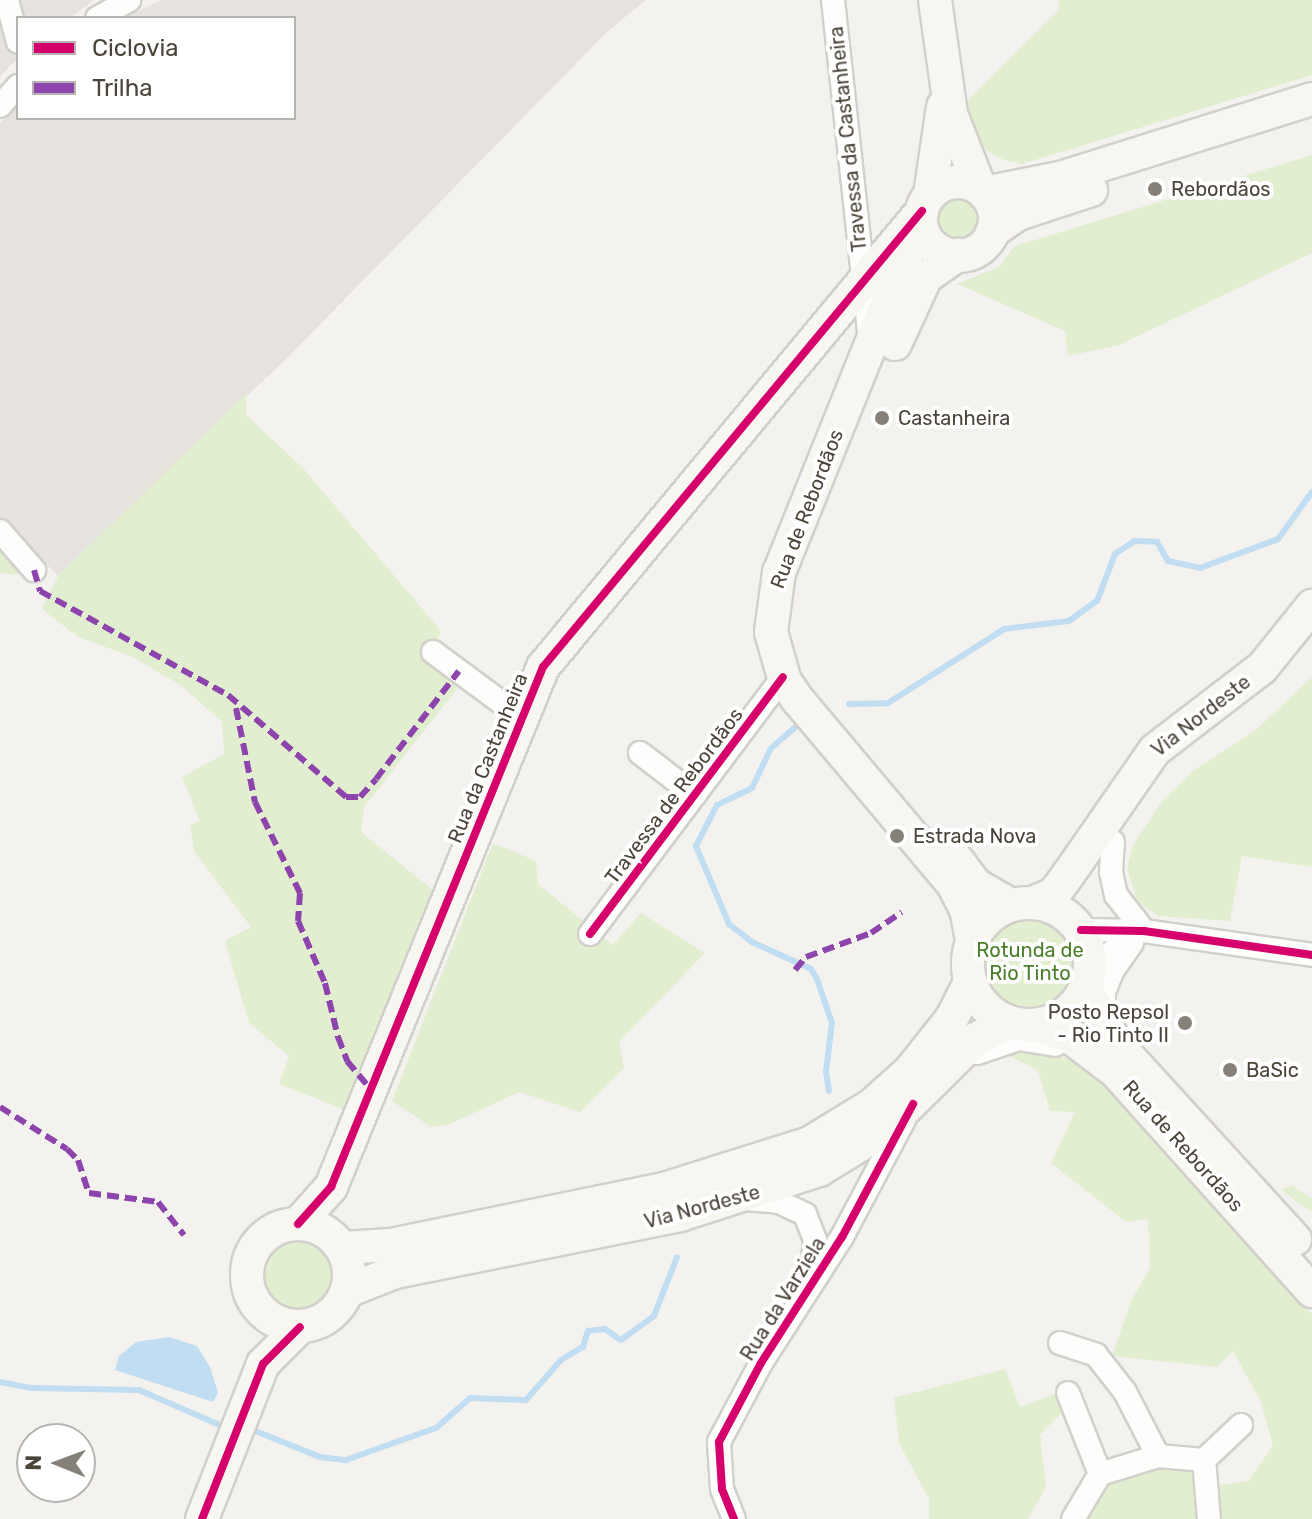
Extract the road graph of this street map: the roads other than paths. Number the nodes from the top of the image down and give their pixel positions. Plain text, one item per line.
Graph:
1 (7, 0) edge
2 (129, 0) edge
3 (833, 0) edge
4 (935, 0) edge
5 (101, 16) edge
6 (16, 34) edge
7 (946, 80) junction
8 (16, 88) edge
9 (1312, 99) edge
10 (0, 106) edge
11 (1312, 119) edge
12 (982, 190) junction
13 (924, 208) junction
14 (992, 232) junction
15 (958, 255) junction
16 (862, 278) junction
17 (826, 322) junction
18 (869, 353) junction
19 (0, 531) edge
20 (34, 570) dead end
21 (1312, 606) edge
22 (1312, 644) edge
23 (433, 652) dead end
24 (783, 677) junction
25 (521, 717) junction
26 (640, 753) dead end
27 (695, 795) junction
28 (1113, 842) junction
29 (1023, 904) junction
30 (1078, 926) junction
31 (590, 934) dead end
32 (1145, 936) junction
33 (972, 941) junction
34 (1312, 955) edge
35 (1089, 979) junction
36 (970, 982) junction
37 (1022, 1024) junction
38 (1106, 1029) junction
39 (954, 1063) junction
40 (1132, 1091) junction
41 (913, 1104) junction
42 (331, 1187) junction
43 (1252, 1187) junction
44 (741, 1199) junction
45 (1312, 1223) edge
46 (298, 1224) junction
47 (339, 1245) junction
48 (1312, 1259) edge
49 (809, 1288) junction
50 (347, 1291) junction
51 (1312, 1291) edge
52 (259, 1310) junction
53 (300, 1327) junction
54 (1060, 1343) dead end
55 (263, 1364) junction
56 (1068, 1393) dead end
57 (1241, 1425) dead end
58 (1158, 1456) junction
59 (1204, 1460) junction
60 (1100, 1474) junction
61 (202, 1519) edge
62 (734, 1519) edge
63 (1073, 1519) edge
64 (1209, 1519) edge

1 - 6 street
2 - 5 street
3 - 16 street, Travessa da Castanheira
4 - 7 main road
7 - 12 main road
7 - 13 main road, Rua de Rebordãos
8 - 10 street
9 - 12 main road
11 - 14 main road
12 - 13 main road
12 - 14 main road
13 - 15 main road
13 - 16 main road, Rua da Castanheira
13 - 18 main road, Rua de Rebordãos
14 - 15 main road
15 - 29 main road, Rua de Rebordãos
16 - 17 main road, Rua da Castanheira
16 - 18 street, Travessa da Castanheira
17 - 18 street
17 - 25 main road, Rua da Castanheira
18 - 24 main road, Rua de Rebordãos
19 - 20 street
21 - 29 main road, Via Nordeste
22 - 28 main road, Via Nordeste
23 - 25 street
24 - 27 street, Travessa de Rebordãos
24 - 33 main road, Rua de Rebordãos
25 - 42 main road, Rua da Castanheira
26 - 27 street, Travessa de Rebordãos
27 - 31 street, Travessa de Rebordãos
28 - 30 main road, Via Nordeste
28 - 32 street
29 - 30 main road
29 - 33 main road
30 - 32 street
30 - 35 main road
32 - 34 street
32 - 35 street
32 - 38 street
33 - 36 main road
35 - 37 main road
35 - 38 main road, Rua de Rebordãos
36 - 37 main road
36 - 47 main road, Via Nordeste
37 - 39 main road, Via Nordeste
37 - 40 main road, Rua de Rebordãos
38 - 43 main road, Rua de Rebordãos
39 - 40 street
39 - 41 main road, Via Nordeste
40 - 51 main road, Rua de Rebordãos
41 - 44 main road, Via Nordeste
41 - 49 street, Rua da Varziela
42 - 46 main road, Rua da Castanheira
42 - 47 main road, Rua da Castanheira
43 - 45 main road, Rua de Rebordãos
43 - 48 main road, Rua de Rebordãos
44 - 49 street, Rua da Varziela
44 - 50 main road, Via Nordeste
46 - 47 main road
46 - 52 main road
47 - 50 main road
49 - 62 street, Rua da Varziela
50 - 53 main road
52 - 53 main road
52 - 55 main road
53 - 55 main road
54 - 58 street
55 - 61 main road
56 - 60 street
57 - 59 street
58 - 59 street
58 - 60 street
59 - 64 street
60 - 63 street

